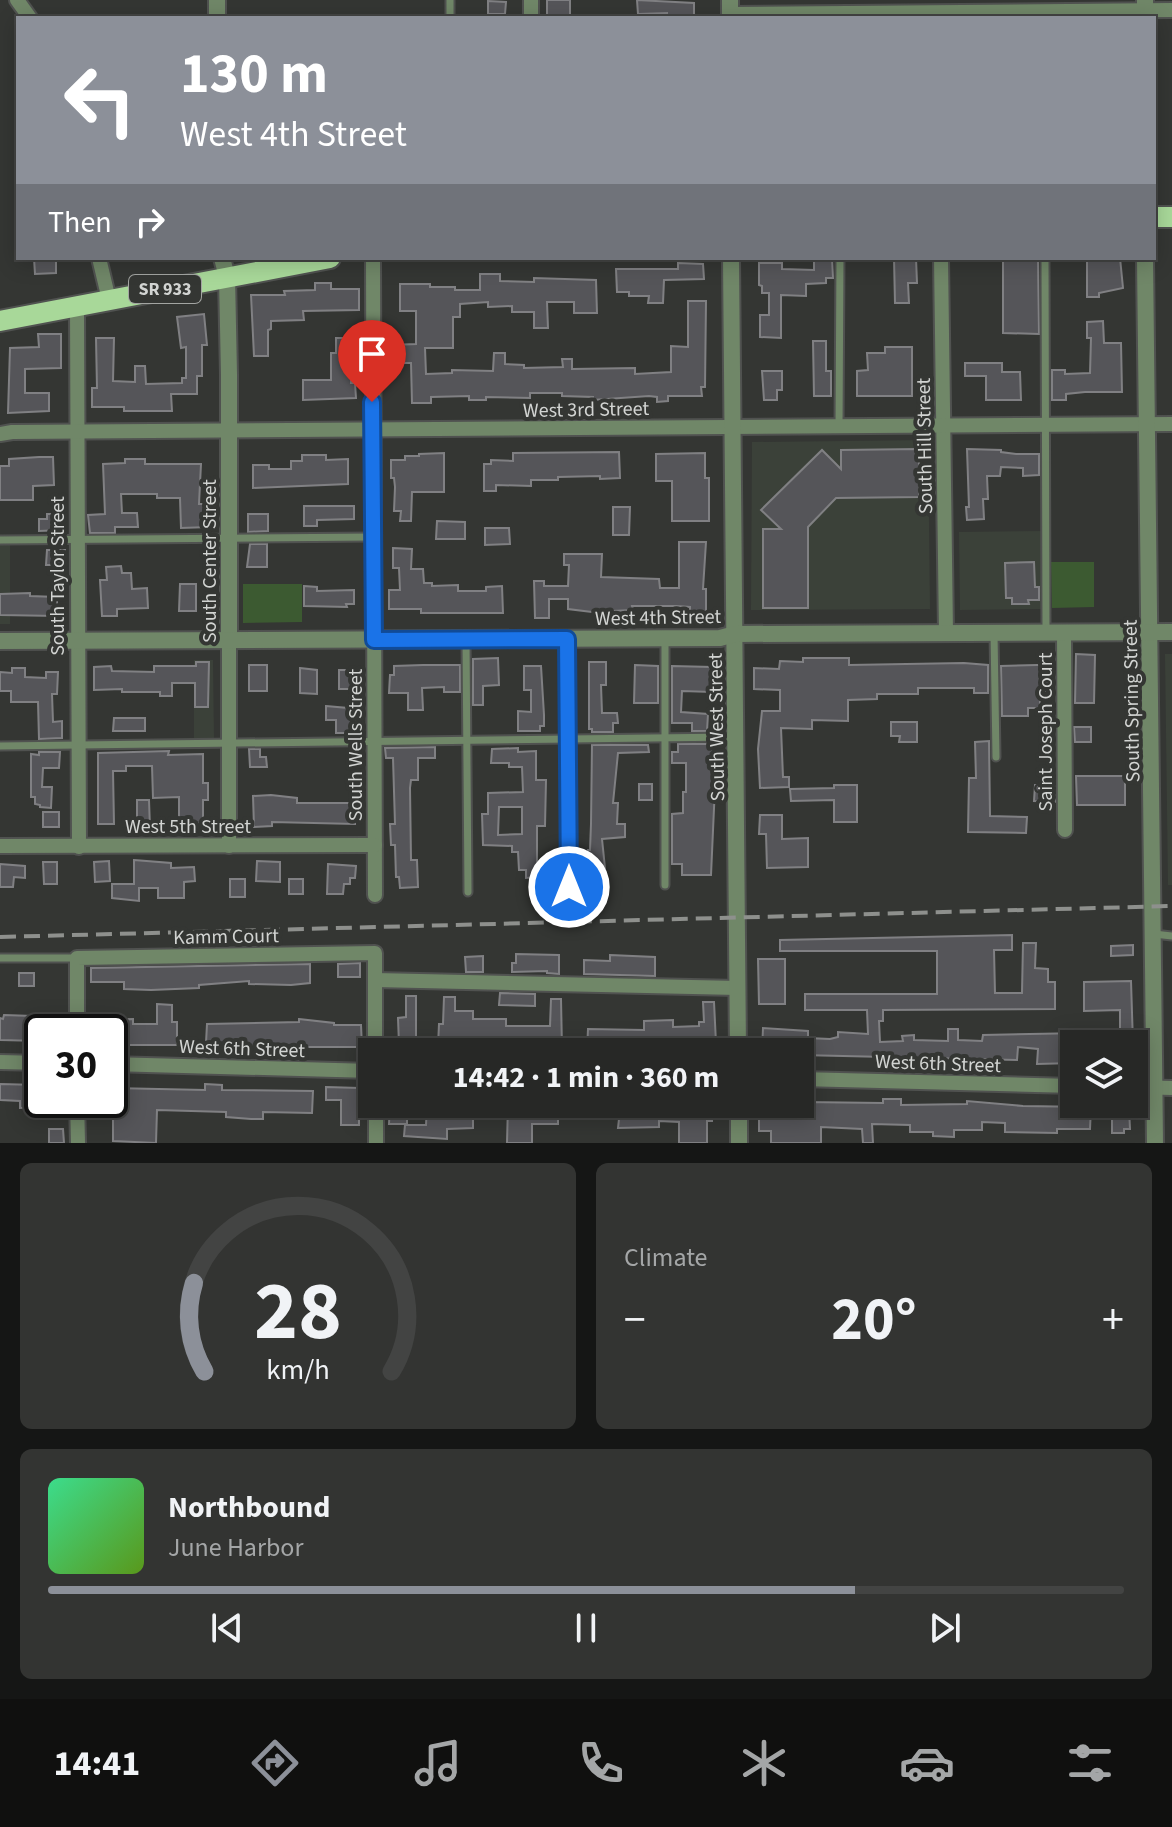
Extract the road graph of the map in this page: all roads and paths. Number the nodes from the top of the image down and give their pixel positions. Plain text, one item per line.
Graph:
1 (940, 9) edge
2 (1145, 9) edge
3 (1172, 10) edge
4 (730, 11) edge
5 (99, 260) edge
6 (309, 260) edge
7 (373, 260) edge
8 (731, 260) edge
9 (840, 260) edge
10 (941, 260) edge
11 (1045, 260) edge
12 (1145, 260) edge
13 (224, 268) edge
14 (109, 300) junction
15 (77, 306) junction
16 (0, 321) edge
17 (1145, 424) junction
18 (1172, 424) edge
19 (944, 425) junction
20 (1046, 425) junction
21 (733, 426) junction
22 (839, 426) junction
23 (229, 431) junction
24 (372, 431) junction
25 (77, 432) junction
26 (0, 434) edge
27 (229, 537) junction
28 (373, 537) junction
29 (78, 539) junction
30 (0, 540) edge
31 (1151, 632) junction
32 (1172, 632) edge
33 (946, 633) junction
34 (994, 633) junction
35 (1046, 633) junction
36 (1064, 633) junction
37 (735, 634) junction
38 (665, 638) junction
39 (567, 639) junction
40 (229, 640) junction
41 (374, 640) junction
42 (466, 640) junction
43 (0, 641) edge
44 (77, 641) junction
45 (665, 737) junction
46 (736, 737) junction
47 (567, 739) junction
48 (374, 740) junction
49 (467, 741) junction
50 (230, 744) junction
51 (78, 745) junction
52 (0, 746) edge
53 (996, 757) dead end
54 (1065, 830) dead end
55 (375, 845) junction
56 (0, 846) edge
57 (229, 846) junction
58 (79, 847) junction
59 (665, 885) dead end
60 (569, 887) dead end
61 (468, 892) dead end
62 (375, 895) dead end
63 (1153, 934) junction
64 (1172, 936) edge
65 (0, 958) edge
66 (77, 958) junction
67 (375, 980) junction
68 (738, 988) junction
69 (77, 1014) edge
70 (375, 1038) edge
71 (738, 1038) edge
72 (0, 1062) edge
73 (24, 1063) edge
74 (128, 1064) edge
75 (358, 1071) edge
76 (814, 1079) edge
77 (1060, 1086) edge
78 (1148, 1088) edge
79 (1155, 1088) junction
80 (1172, 1088) edge
81 (77, 1118) edge
82 (376, 1118) edge
83 (739, 1118) edge
84 (78, 1143) edge
85 (376, 1143) edge
86 (739, 1143) edge
87 (1155, 1143) edge

1 - 2 street
1 - 4 street
2 - 3 street
5 - 14 street
6 - 13 main road, SR 933
7 - 24 street, South Wells Street
8 - 21 street, South West Street
9 - 22 lane
10 - 19 street, South Hill Street
11 - 20 lane
12 - 17 street, South Spring Street
13 - 14 main road, SR 933
13 - 23 street, South Center Street
14 - 15 main road, SR 933
15 - 16 main road, SR 933
15 - 25 street, South Taylor Street
17 - 18 street, West 3rd Street
17 - 20 street, West 3rd Street
17 - 31 street, South Spring Street
19 - 20 street, West 3rd Street
19 - 22 street, West 3rd Street
19 - 33 street, South Hill Street
20 - 35 lane
21 - 22 street, West 3rd Street
21 - 24 street, West 3rd Street
21 - 37 street, South West Street
23 - 24 street, West 3rd Street
23 - 25 street, West 3rd Street
23 - 27 street, South Center Street
24 - 28 street, South Wells Street
25 - 26 street, West 3rd Street
25 - 29 street, South Taylor Street
27 - 28 lane
27 - 29 lane
27 - 40 street, South Center Street
28 - 41 street, South Wells Street
29 - 30 lane
29 - 44 street, South Taylor Street
31 - 32 street, West 4th Street
31 - 36 street, West 4th Street
31 - 63 street, South Spring Street
33 - 34 street, West 4th Street
33 - 37 street, West 4th Street
34 - 35 street, West 4th Street
34 - 53 lane
35 - 36 street, West 4th Street
36 - 54 street, Saint Joseph Court
37 - 38 street, West 4th Street
37 - 46 street, South West Street
38 - 39 street, West 4th Street
38 - 45 lane
39 - 42 street, West 4th Street
39 - 47 street
40 - 41 street, West 4th Street
40 - 44 street, West 4th Street
40 - 50 street, South Center Street
41 - 42 street, West 4th Street
41 - 48 street, South Wells Street
42 - 49 lane
43 - 44 street, West 4th Street
44 - 51 street, South Taylor Street
45 - 46 lane
45 - 47 lane
45 - 59 lane
46 - 68 street, South West Street
47 - 49 lane
47 - 60 street
48 - 49 lane
48 - 50 lane
48 - 55 street, South Wells Street
49 - 61 lane
50 - 51 lane
50 - 57 street, South Center Street
51 - 52 lane
51 - 58 street, South Taylor Street
55 - 57 street, West 5th Street
55 - 62 street, South Wells Street
56 - 58 street, West 5th Street
57 - 58 street, West 5th Street
63 - 64 lane
63 - 79 street, South Spring Street
65 - 66 lane
66 - 67 street, Kamm Court
66 - 69 street
67 - 68 street
67 - 70 street
68 - 71 street, South West Street
72 - 73 street
74 - 75 street, West 6th Street
76 - 77 street, West 6th Street
78 - 79 street
79 - 80 street
79 - 87 street, South Spring Street
81 - 84 street
82 - 85 street
83 - 86 street

